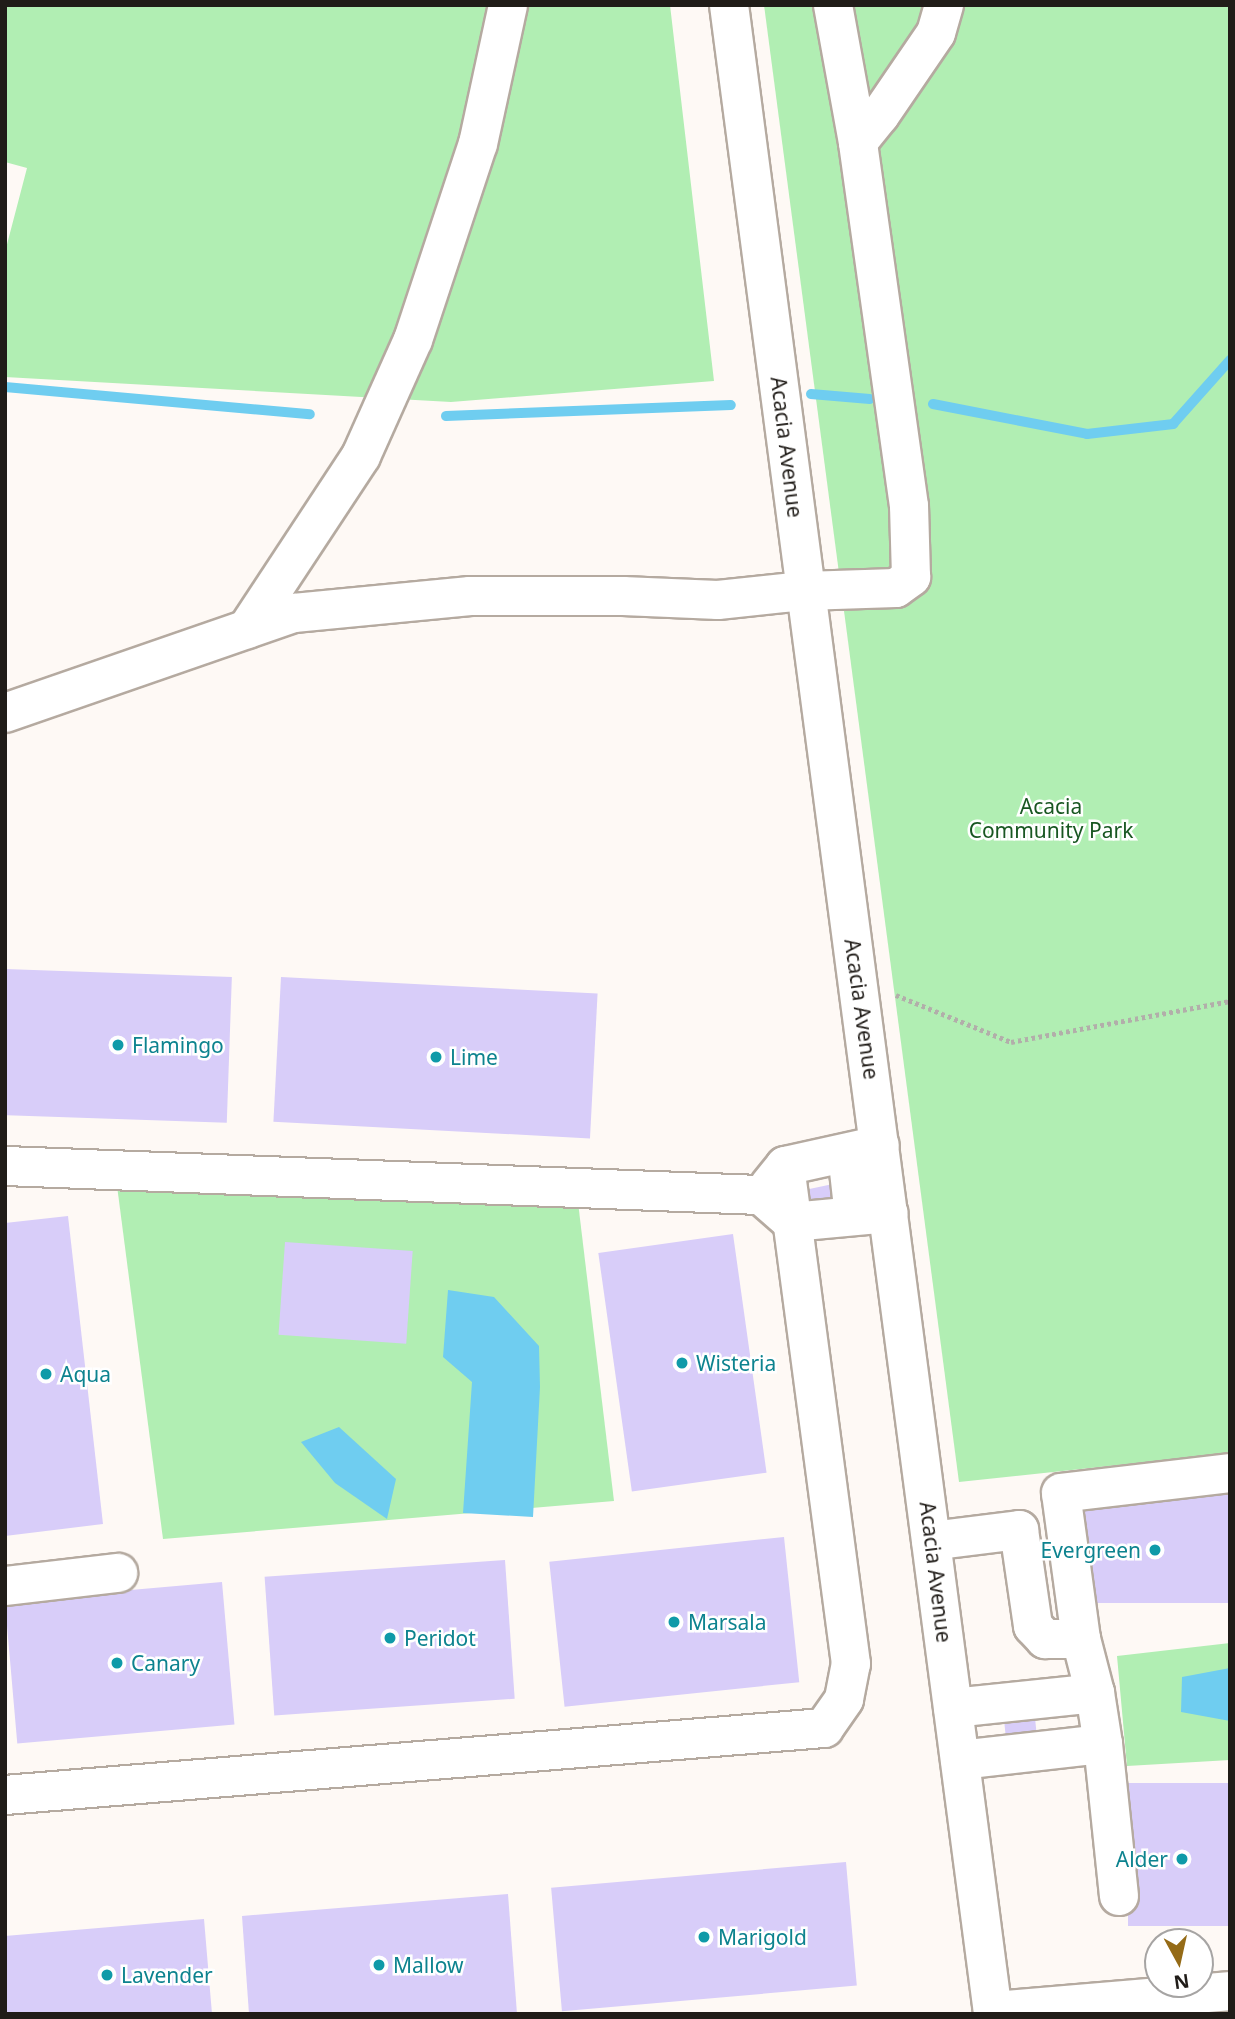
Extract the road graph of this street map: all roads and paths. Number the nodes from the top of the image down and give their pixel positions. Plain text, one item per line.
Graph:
1 (508, 5) edge
2 (729, 5) edge
3 (833, 5) edge
4 (944, 5) edge
5 (858, 142) junction
6 (804, 591) junction
7 (247, 629) junction
8 (5, 713) edge
9 (896, 995) dead end
10 (1230, 1001) edge
11 (863, 1149) junction
12 (5, 1166) edge
13 (785, 1166) junction
14 (761, 1195) junction
15 (872, 1214) junction
16 (792, 1223) junction
17 (1230, 1473) edge
18 (931, 1541) junction
19 (117, 1573) dead end
20 (5, 1586) edge
21 (1081, 1639) junction
22 (1095, 1693) junction
23 (953, 1708) junction
24 (1103, 1744) junction
25 (960, 1760) junction
26 (5, 1795) edge
27 (1119, 1896) dead end
28 (1230, 1991) edge
29 (993, 2013) edge

1 - 7 street
2 - 6 street, Acacia Avenue
3 - 5 street
4 - 5 street
5 - 6 street
6 - 7 street
6 - 11 street, Acacia Avenue
7 - 8 street
9 - 10 path
11 - 13 street
11 - 15 street, Acacia Avenue
12 - 14 street
13 - 14 street
13 - 16 street
14 - 16 street
15 - 16 street
15 - 18 street, Acacia Avenue
16 - 26 street
17 - 21 street
18 - 21 street
18 - 23 street, Acacia Avenue
19 - 20 street
21 - 22 street
22 - 23 street
22 - 24 street
23 - 25 street, Acacia Avenue
24 - 25 street
24 - 27 street
25 - 29 street, Acacia Avenue
28 - 29 street

